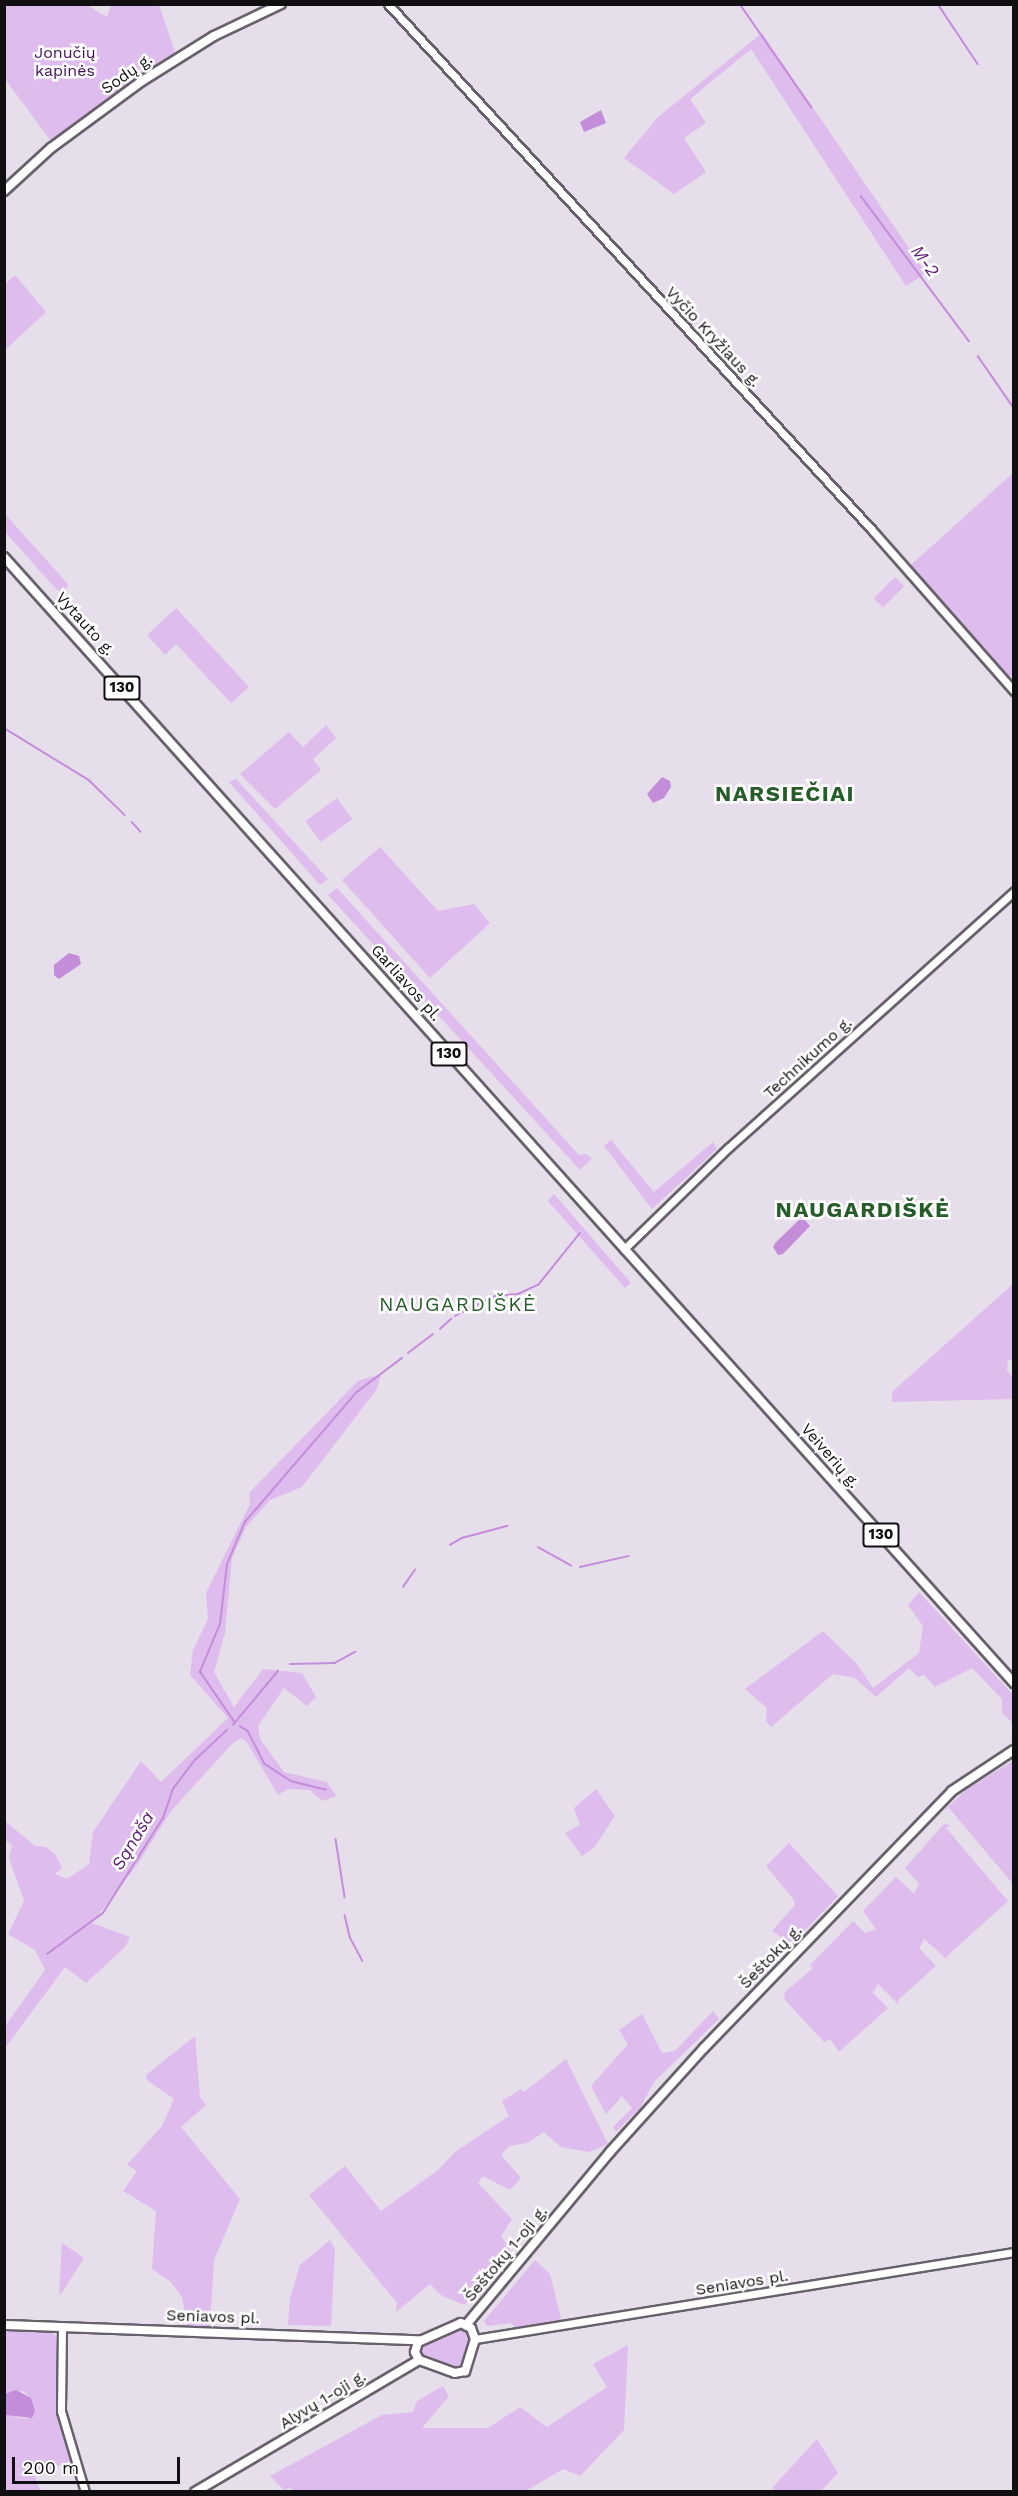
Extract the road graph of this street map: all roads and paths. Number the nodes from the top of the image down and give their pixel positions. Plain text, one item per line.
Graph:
1 (281, 4) edge
2 (388, 4) edge
3 (4, 191) edge
4 (4, 557) edge
5 (1014, 691) edge
6 (167, 738) joint
7 (1014, 891) edge
8 (624, 1249) junction
9 (1014, 1683) edge
10 (1014, 1750) edge
11 (568, 2204) joint
12 (1014, 2252) edge
13 (4, 2325) edge
14 (466, 2325) junction
15 (62, 2327) junction
16 (475, 2339) junction
17 (420, 2340) junction
18 (419, 2360) junction
19 (85, 2492) edge
20 (195, 2492) edge

1 - 3 main road, Sodų g.
2 - 5 street, Vyčio Kryžiaus g.
4 - 6 main road, Vytauto g. / 130
6 - 8 main road, Garliavos pl. / 130
7 - 8 street, Technikumo g.
8 - 9 main road, Veiverių g. / 130
10 - 11 main road, Šeštokų g.
11 - 14 main road, Šeštokų 1-oji g.
12 - 16 street, Seniavos pl.
13 - 15 main road, Seniavos pl.
14 - 16 main road
14 - 17 main road, Seniavos pl.
15 - 17 main road, Seniavos pl.
15 - 19 street
16 - 18 main road
17 - 18 main road
18 - 20 main road, Alyvų 1-oji g.

